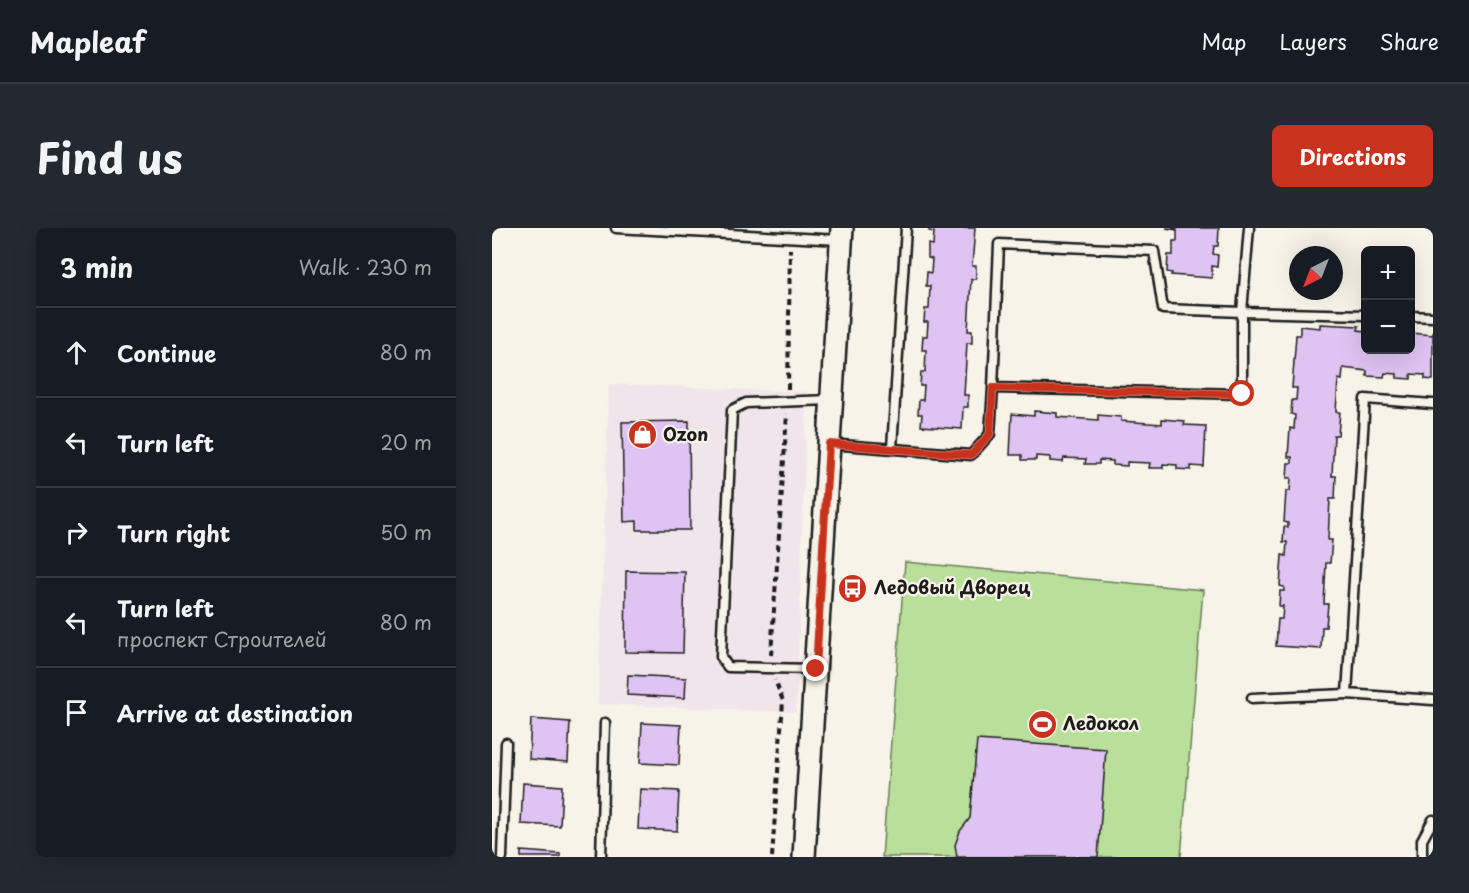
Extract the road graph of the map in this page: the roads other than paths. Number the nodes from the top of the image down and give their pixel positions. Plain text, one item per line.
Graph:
1 (616, 228) edge
2 (906, 228) edge
3 (1249, 228) edge
4 (841, 234) edge
5 (1242, 312) junction
6 (1361, 315) edge
7 (1415, 316) edge
8 (1433, 317) edge
9 (993, 388) junction
10 (831, 400) junction
11 (1433, 404) edge
12 (829, 444) junction
13 (892, 448) junction
14 (816, 669) junction
15 (1347, 694) junction
16 (1252, 698) dead end
17 (1433, 700) edge
18 (604, 723) dead end
19 (506, 743) dead end
20 (1433, 820) edge
21 (502, 857) edge
22 (601, 857) edge
23 (804, 857) edge
24 (1422, 857) edge

1 - 4 lane
2 - 13 lane
3 - 5 lane
4 - 10 street
5 - 6 lane
5 - 9 lane
5 - 9 lane
7 - 8 lane
9 - 13 lane
10 - 12 street
10 - 14 lane
11 - 15 lane
12 - 13 lane
12 - 14 street
14 - 23 street
15 - 16 lane
15 - 17 lane
18 - 22 lane
19 - 21 lane
20 - 24 lane

